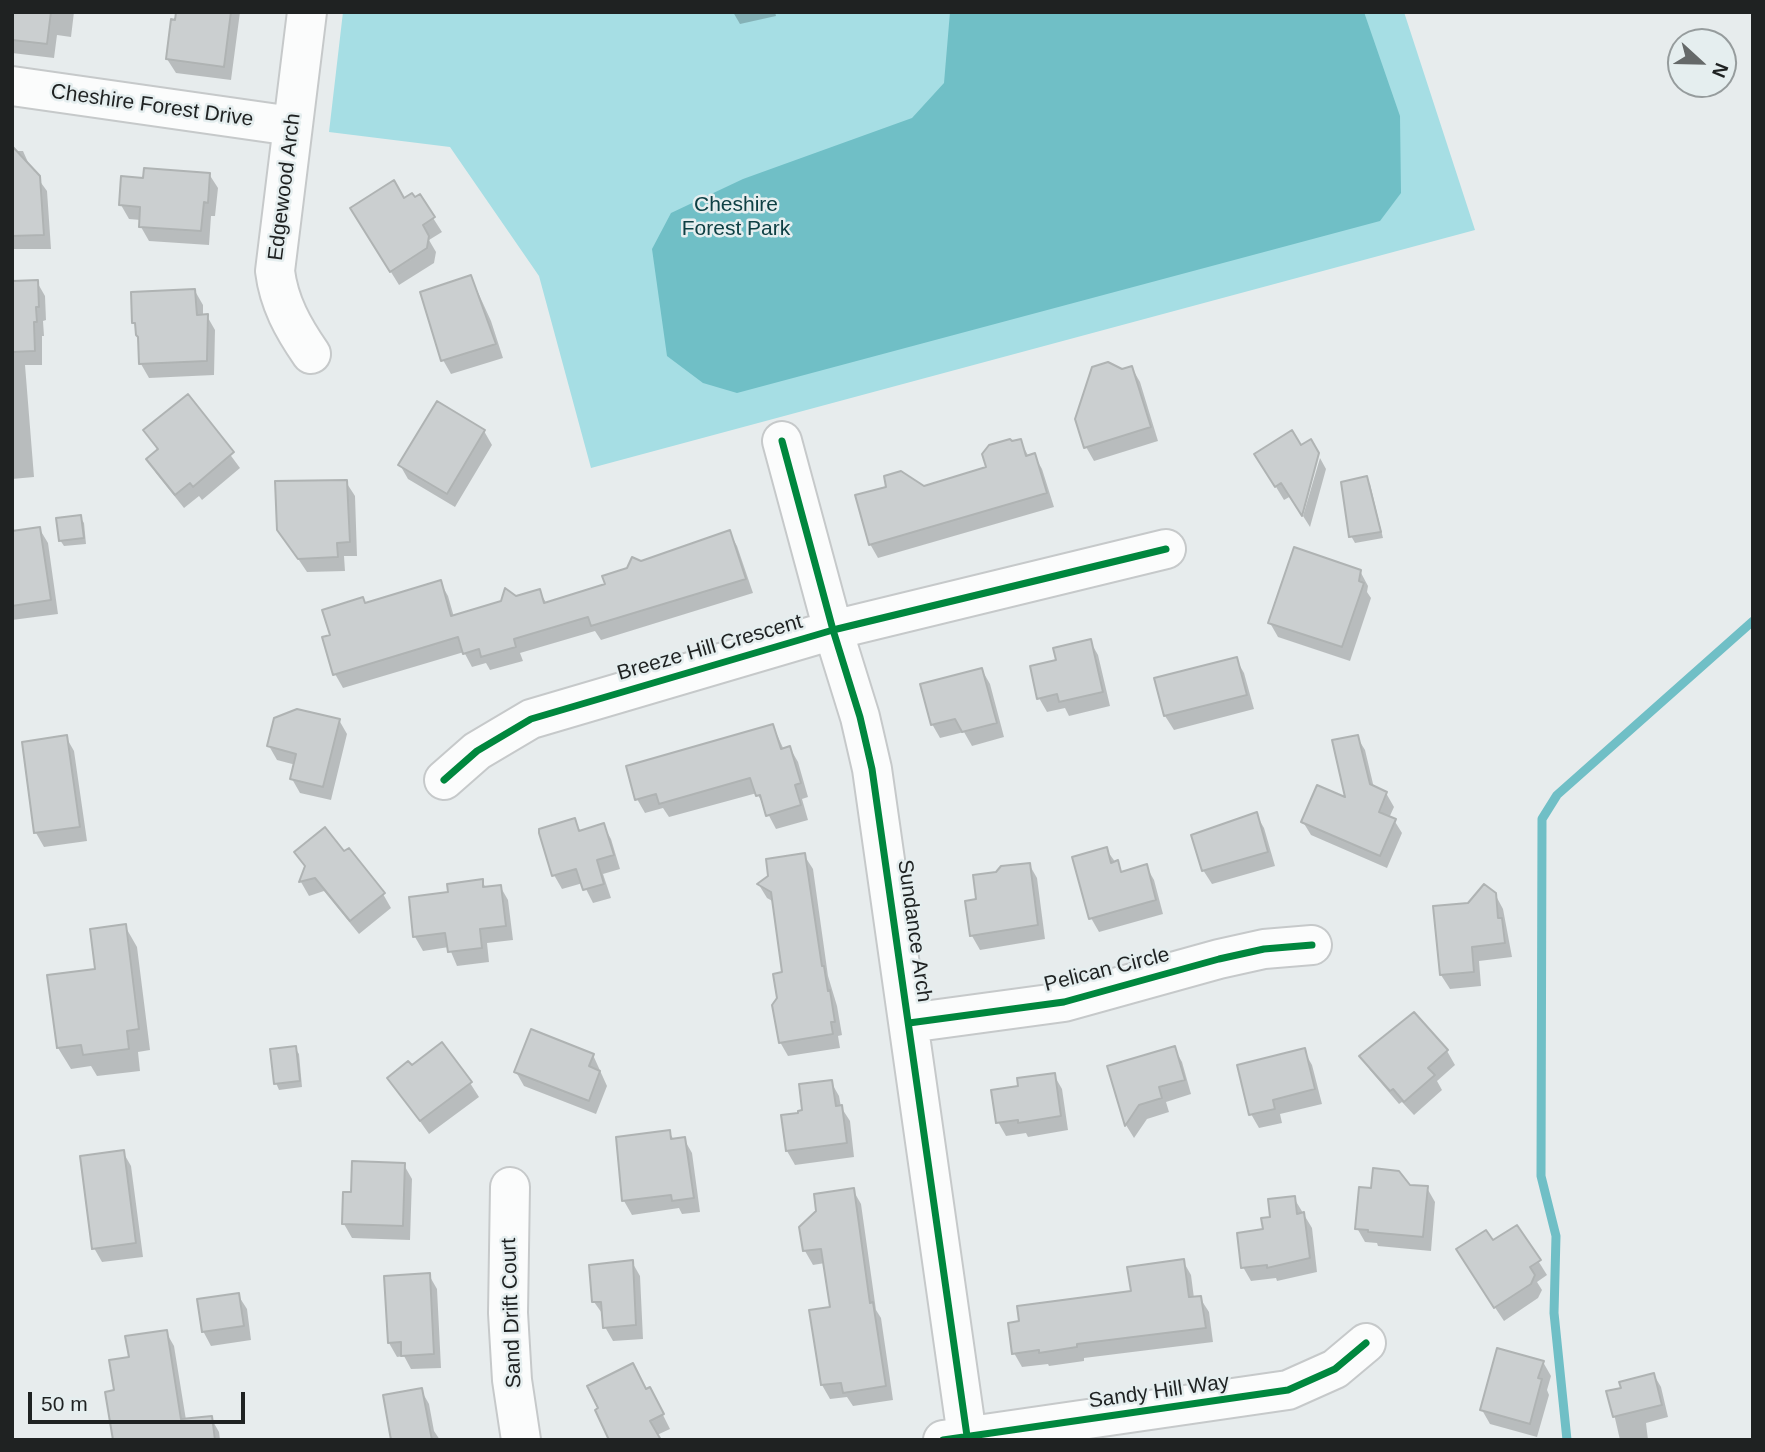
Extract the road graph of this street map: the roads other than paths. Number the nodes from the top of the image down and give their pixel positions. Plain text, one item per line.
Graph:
1 (307, 12) edge
2 (12, 86) edge
3 (292, 126) junction
4 (312, 354) dead end
5 (782, 441) dead end
6 (1166, 549) dead end
7 (833, 630) junction
8 (444, 780) dead end
9 (1312, 945) dead end
10 (909, 1023) junction
11 (510, 1187) dead end
12 (1366, 1343) dead end
13 (955, 1438) edge
14 (521, 1440) edge

1 - 3 street, Edgewood Arch
2 - 3 street, Cheshire Forest Drive
3 - 4 street, Edgewood Arch
5 - 7 street, Sundance Arch
6 - 7 street, Breeze Hill Crescent
7 - 8 street, Breeze Hill Crescent
7 - 10 street, Sundance Arch
9 - 10 street, Pelican Circle
10 - 13 street, Sundance Arch
11 - 14 street, Sand Drift Court
12 - 13 street, Sandy Hill Way

